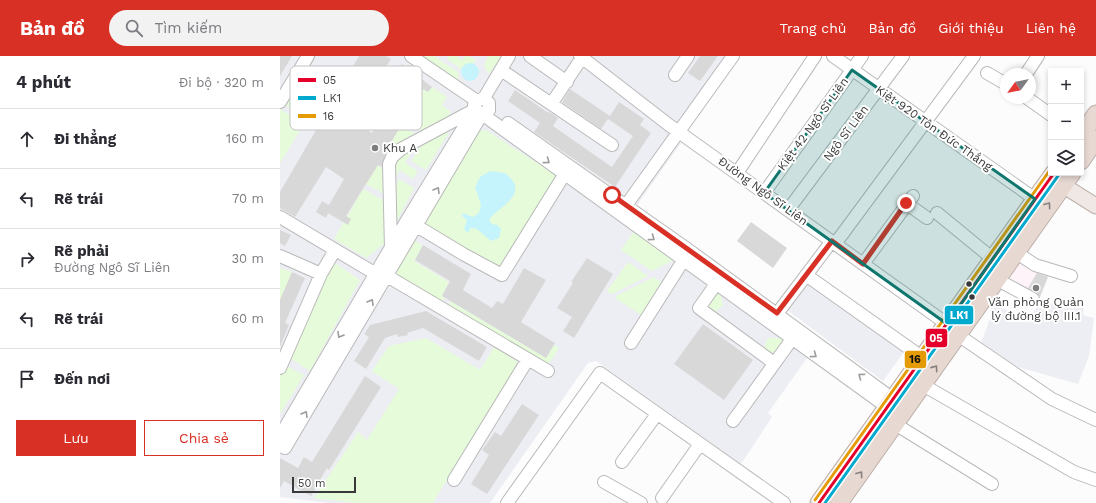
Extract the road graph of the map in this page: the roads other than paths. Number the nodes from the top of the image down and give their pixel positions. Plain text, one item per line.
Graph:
1 (308, 56) edge
2 (411, 56) edge
3 (509, 56) edge
4 (530, 56) edge
5 (688, 56) edge
6 (733, 56) edge
7 (816, 56) edge
8 (833, 56) edge
9 (862, 56) edge
10 (903, 56) edge
11 (1038, 56) edge
12 (582, 57) edge
13 (968, 58) edge
14 (302, 66) edge
15 (1030, 68) edge
16 (501, 70) junction
17 (852, 70) junction
18 (987, 73) dead end
19 (675, 75) dead end
20 (1000, 81) edge
21 (567, 82) junction
22 (290, 86) edge
23 (879, 90) junction
24 (280, 102) edge
25 (552, 103) junction
26 (1035, 104) edge
27 (481, 106) junction
28 (1048, 113) edge
29 (1096, 114) edge
30 (924, 122) junction
31 (679, 131) junction
32 (1084, 132) edge
33 (1096, 139) edge
34 (612, 145) dead end
35 (1084, 157) edge
36 (567, 169) junction
37 (737, 173) junction
38 (1060, 177) edge
39 (764, 192) junction
40 (1035, 199) junction
41 (1096, 206) edge
42 (623, 210) junction
43 (788, 210) junction
44 (280, 217) edge
45 (411, 223) junction
46 (833, 242) junction
47 (335, 250) junction
48 (394, 252) junction
49 (1017, 253) junction
50 (687, 255) junction
51 (280, 256) edge
52 (993, 260) junction
53 (863, 264) junction
54 (321, 274) junction
55 (381, 275) junction
56 (806, 275) junction
57 (1071, 276) dead end
58 (998, 280) junction
59 (716, 284) junction
60 (1033, 299) dead end
61 (774, 318) junction
62 (953, 329) junction
63 (792, 338) junction
64 (631, 343) dead end
65 (923, 358) junction
66 (528, 360) junction
67 (774, 363) junction
68 (280, 368) edge
69 (548, 371) dead end
70 (319, 382) junction
71 (923, 385) junction
72 (894, 409) junction
73 (657, 414) junction
74 (1096, 420) edge
75 (733, 421) dead end
76 (280, 436) edge
77 (700, 444) junction
78 (282, 447) edge
79 (622, 462) dead end
80 (454, 480) dead end
81 (1096, 480) edge
82 (604, 482) dead end
83 (992, 484) dead end
84 (507, 503) edge
85 (641, 503) edge
86 (646, 503) edge
87 (784, 503) edge
88 (819, 503) edge
89 (839, 503) edge

1 - 14 street
2 - 27 street
3 - 16 street
4 - 21 street
5 - 19 street
6 - 31 street
7 - 37 street
8 - 17 street, Kiệt 920 Tôn Đức Thắng
9 - 17 street, Kiệt 42 Ngô Sĩ Liên
10 - 23 street, Ngô Sĩ Liên
11 - 15 street
12 - 21 street
12 - 31 street, Đường Ngô Sĩ Liên
13 - 30 street
16 - 25 street
16 - 27 street
17 - 23 street, Kiệt 920 Tôn Đức Thắng
17 - 39 street, Kiệt 42 Ngô Sĩ Liên
18 - 20 street
21 - 25 street
22 - 24 street
23 - 30 street, Kiệt 920 Tôn Đức Thắng
23 - 43 street, Ngô Sĩ Liên
25 - 34 street
26 - 28 street
27 - 36 street
27 - 45 street
27 - 48 street
29 - 32 highway
30 - 40 street, Kiệt 920 Tôn Đức Thắng
30 - 46 street
31 - 37 street, Đường Ngô Sĩ Liên
31 - 42 street
33 - 35 highway
36 - 42 street
36 - 45 street
37 - 39 street, Đường Ngô Sĩ Liên
38 - 40 highway
38 - 41 main road
49 -> 38 highway
39 - 43 street, Đường Ngô Sĩ Liên
40 - 52 highway
42 - 50 street
43 - 46 street, Đường Ngô Sĩ Liên
44 - 47 street
45 - 48 street
46 - 53 street, Đường Ngô Sĩ Liên
46 - 56 street
47 - 54 street
47 - 55 street
48 - 55 street
49 - 57 street
49 - 58 highway
50 - 59 street
50 - 61 street
50 - 64 street
51 - 54 street
52 - 53 street
52 - 62 highway
53 - 62 street, Đường Ngô Sĩ Liên
54 - 68 street
55 - 66 street
55 - 70 street
56 - 61 street
56 - 65 street
58 - 60 street
58 - 62 highway
59 - 61 street
59 - 67 street
61 - 63 street
72 -> 61 street
62 - 65 highway
71 -> 62 highway
62 - 74 street, Đường Ngô Sĩ Liên
63 - 67 street
63 -> 72 street
65 - 72 highway
66 - 69 street
66 - 80 street
67 - 75 street
70 - 76 street
78 -> 70 street
71 - 72 highway
71 - 81 street
72 - 83 street
72 - 88 highway
89 -> 72 highway
73 - 77 street
73 - 79 street
73 - 84 street
77 - 86 street
77 - 87 street
82 - 85 street

